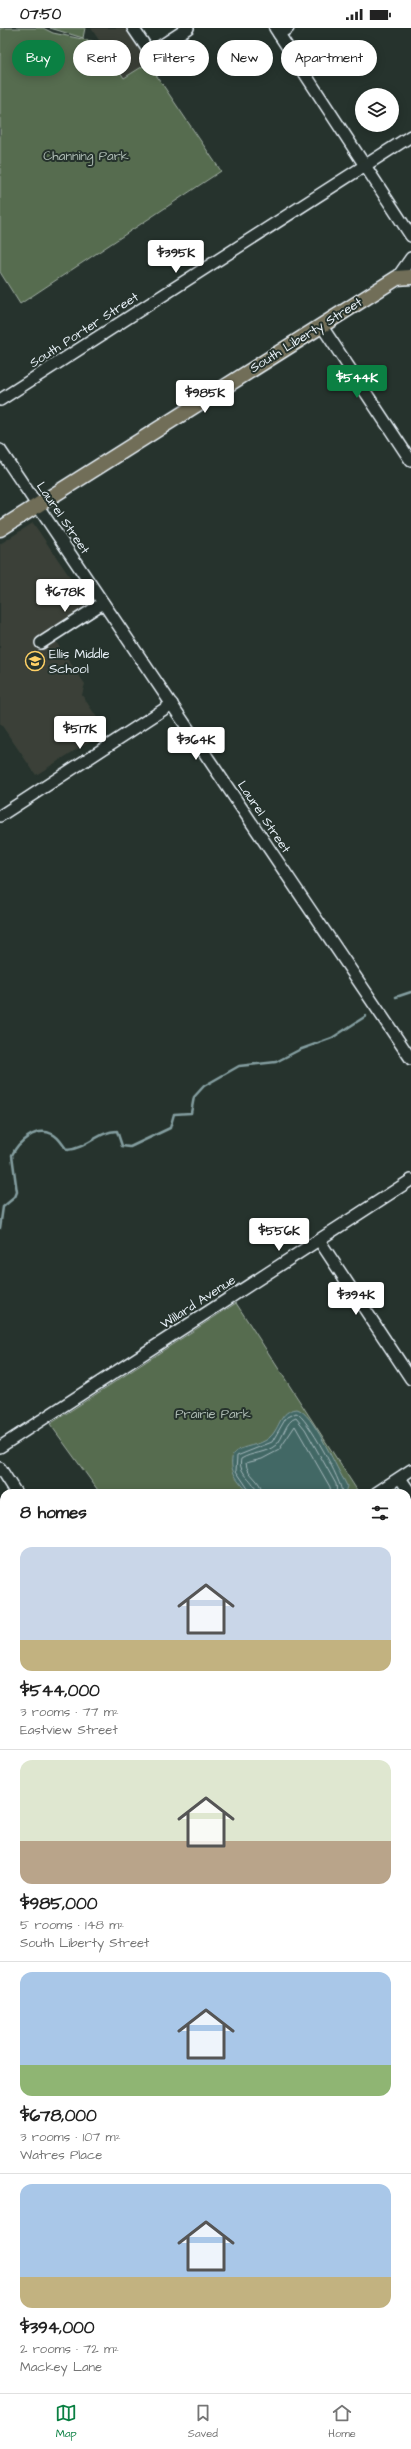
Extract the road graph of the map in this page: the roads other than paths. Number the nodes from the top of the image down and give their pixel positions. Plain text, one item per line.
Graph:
1 (133, 28) edge
2 (188, 28) edge
3 (280, 30) edge
4 (411, 136) edge
5 (365, 166) junction
6 (411, 236) edge
7 (411, 258) edge
8 (404, 277) edge
9 (322, 325) junction
10 (0, 400) edge
11 (0, 450) edge
12 (411, 460) edge
13 (37, 505) junction
14 (0, 529) edge
15 (103, 603) junction
16 (41, 643) dead end
17 (172, 704) junction
18 (0, 815) edge
19 (411, 1059) edge
20 (411, 1180) edge
21 (319, 1240) junction
22 (411, 1379) edge
23 (0, 1447) edge
24 (0, 1468) edge
25 (411, 1470) edge
26 (400, 1478) junction
27 (13, 1489) edge
28 (382, 1489) edge
29 (408, 1489) edge

1 - 2 street
3 - 5 street
4 - 5 street, South Porter Street
5 - 6 street
5 - 10 street, South Porter Street
7 - 8 street
8 - 9 main road, South Liberty Street
9 - 12 street
9 - 13 main road, South Liberty Street
11 - 13 street, Laurel Street
13 - 14 main road, South Liberty Street
13 - 15 street, Laurel Street
15 - 16 street
15 - 17 street, Laurel Street
17 - 18 street
17 - 19 street, Laurel Street
20 - 21 street, Willard Avenue
21 - 22 street
21 - 23 street, Willard Avenue
24 - 27 street
25 - 26 street
26 - 28 street
26 - 29 street

